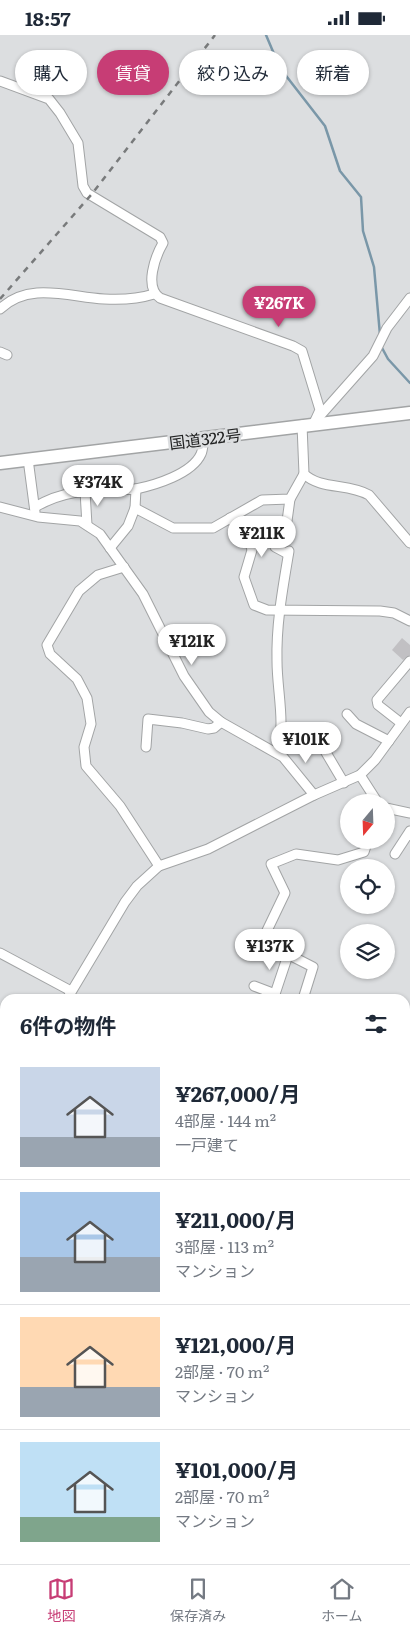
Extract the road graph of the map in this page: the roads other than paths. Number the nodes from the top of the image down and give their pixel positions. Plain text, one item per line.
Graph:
1 (0, 81) edge
2 (154, 294) junction
3 (410, 298) edge
4 (0, 309) edge
5 (410, 413) edge
6 (308, 424) junction
7 (204, 438) junction
8 (28, 459) junction
9 (0, 463) edge
10 (304, 474) junction
11 (136, 489) junction
12 (85, 491) junction
13 (290, 499) junction
14 (0, 507) edge
15 (35, 507) junction
16 (135, 508) junction
17 (36, 517) junction
18 (230, 518) junction
19 (87, 525) junction
20 (410, 543) edge
21 (110, 548) junction
22 (124, 567) junction
23 (278, 610) junction
24 (410, 621) edge
25 (410, 661) edge
26 (410, 712) edge
27 (347, 714) dead end
28 (221, 722) junction
29 (401, 723) junction
30 (318, 739) dead end
31 (390, 741) junction
32 (146, 747) dead end
33 (277, 753) junction
34 (360, 775) junction
35 (344, 783) junction
36 (372, 794) edge
37 (314, 795) junction
38 (395, 810) edge
39 (410, 813) edge
40 (410, 831) edge
41 (365, 849) edge
42 (395, 854) dead end
43 (159, 866) junction
44 (0, 953) edge
45 (288, 955) junction
46 (254, 986) dead end
47 (67, 994) edge
48 (70, 994) edge
49 (269, 994) edge
50 (274, 994) edge
51 (304, 994) edge

1 - 2 street
2 - 4 street
2 - 6 street
3 - 6 street
5 - 6 highway, 国道322号
6 - 7 highway, 国道322号
6 - 10 street
7 - 8 highway, 国道322号
7 - 11 street
8 - 9 highway, 国道322号
8 - 15 street
10 - 13 street
10 - 20 street
11 - 12 street
11 - 16 street
12 - 15 street
12 - 19 street
13 - 18 street
13 - 23 street
14 - 17 street
15 - 17 street
16 - 18 street
16 - 21 street
17 - 19 street
18 - 23 street
19 - 21 street
21 - 22 street
22 - 28 street
22 - 43 street
23 - 24 street
23 - 33 street
25 - 29 street
26 - 29 street
27 - 31 street
28 - 32 street
28 - 33 street
29 - 31 street
30 - 35 street
31 - 34 street
33 - 37 street
34 - 35 street
34 - 36 street
35 - 37 street
37 - 43 street
38 - 39 street
40 - 42 street
41 - 45 street
43 - 48 street
44 - 47 street
45 - 50 street
45 - 51 street
46 - 49 street

